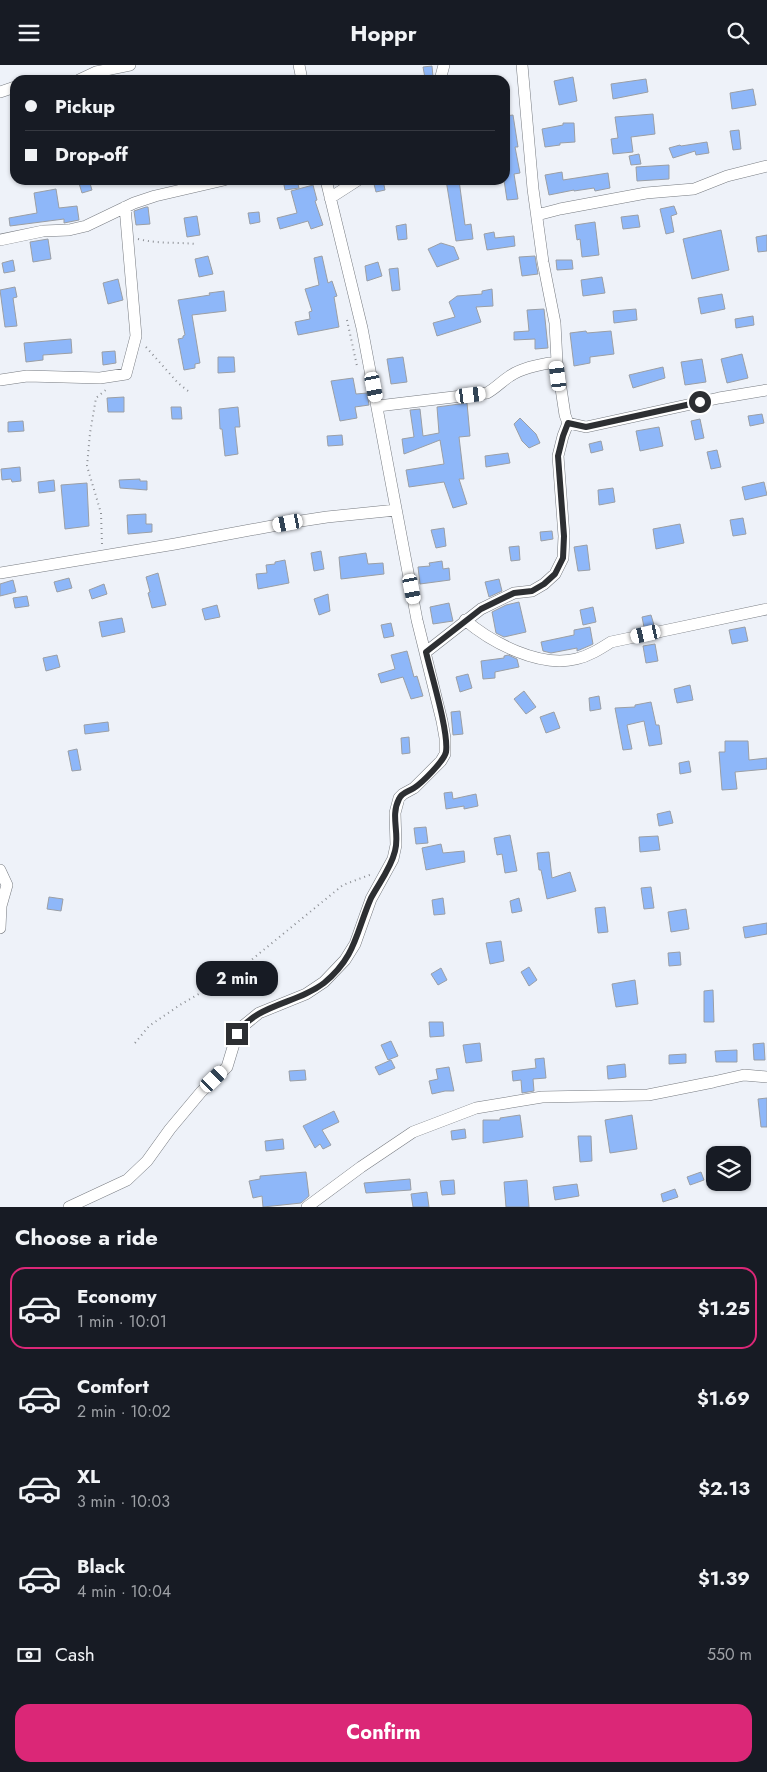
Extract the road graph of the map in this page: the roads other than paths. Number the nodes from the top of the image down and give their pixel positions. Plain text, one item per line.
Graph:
1 (130, 65) edge
2 (522, 65) edge
3 (90, 75) edge
4 (767, 166) edge
5 (202, 185) edge
6 (327, 185) edge
7 (351, 185) edge
8 (330, 199) junction
9 (126, 207) junction
10 (537, 215) junction
11 (0, 240) edge
12 (557, 362) junction
13 (0, 380) edge
14 (767, 390) edge
15 (378, 406) junction
16 (568, 423) junction
17 (396, 510) junction
18 (0, 573) edge
19 (767, 609) edge
20 (466, 620) junction
21 (426, 652) junction
22 (0, 870) edge
23 (0, 928) edge
24 (767, 1077) edge
25 (68, 1207) edge
26 (307, 1207) edge

1 - 3 street
2 - 10 street
4 - 10 street
5 - 9 street
6 - 8 street
7 - 8 street
8 - 15 street
9 - 11 street
9 - 13 street
10 - 12 street
12 - 15 street
12 - 16 street
14 - 16 street
15 - 17 street
16 - 20 street
17 - 18 street
17 - 21 street
19 - 20 street
20 - 21 street
21 - 25 street
22 - 23 street
24 - 26 street

